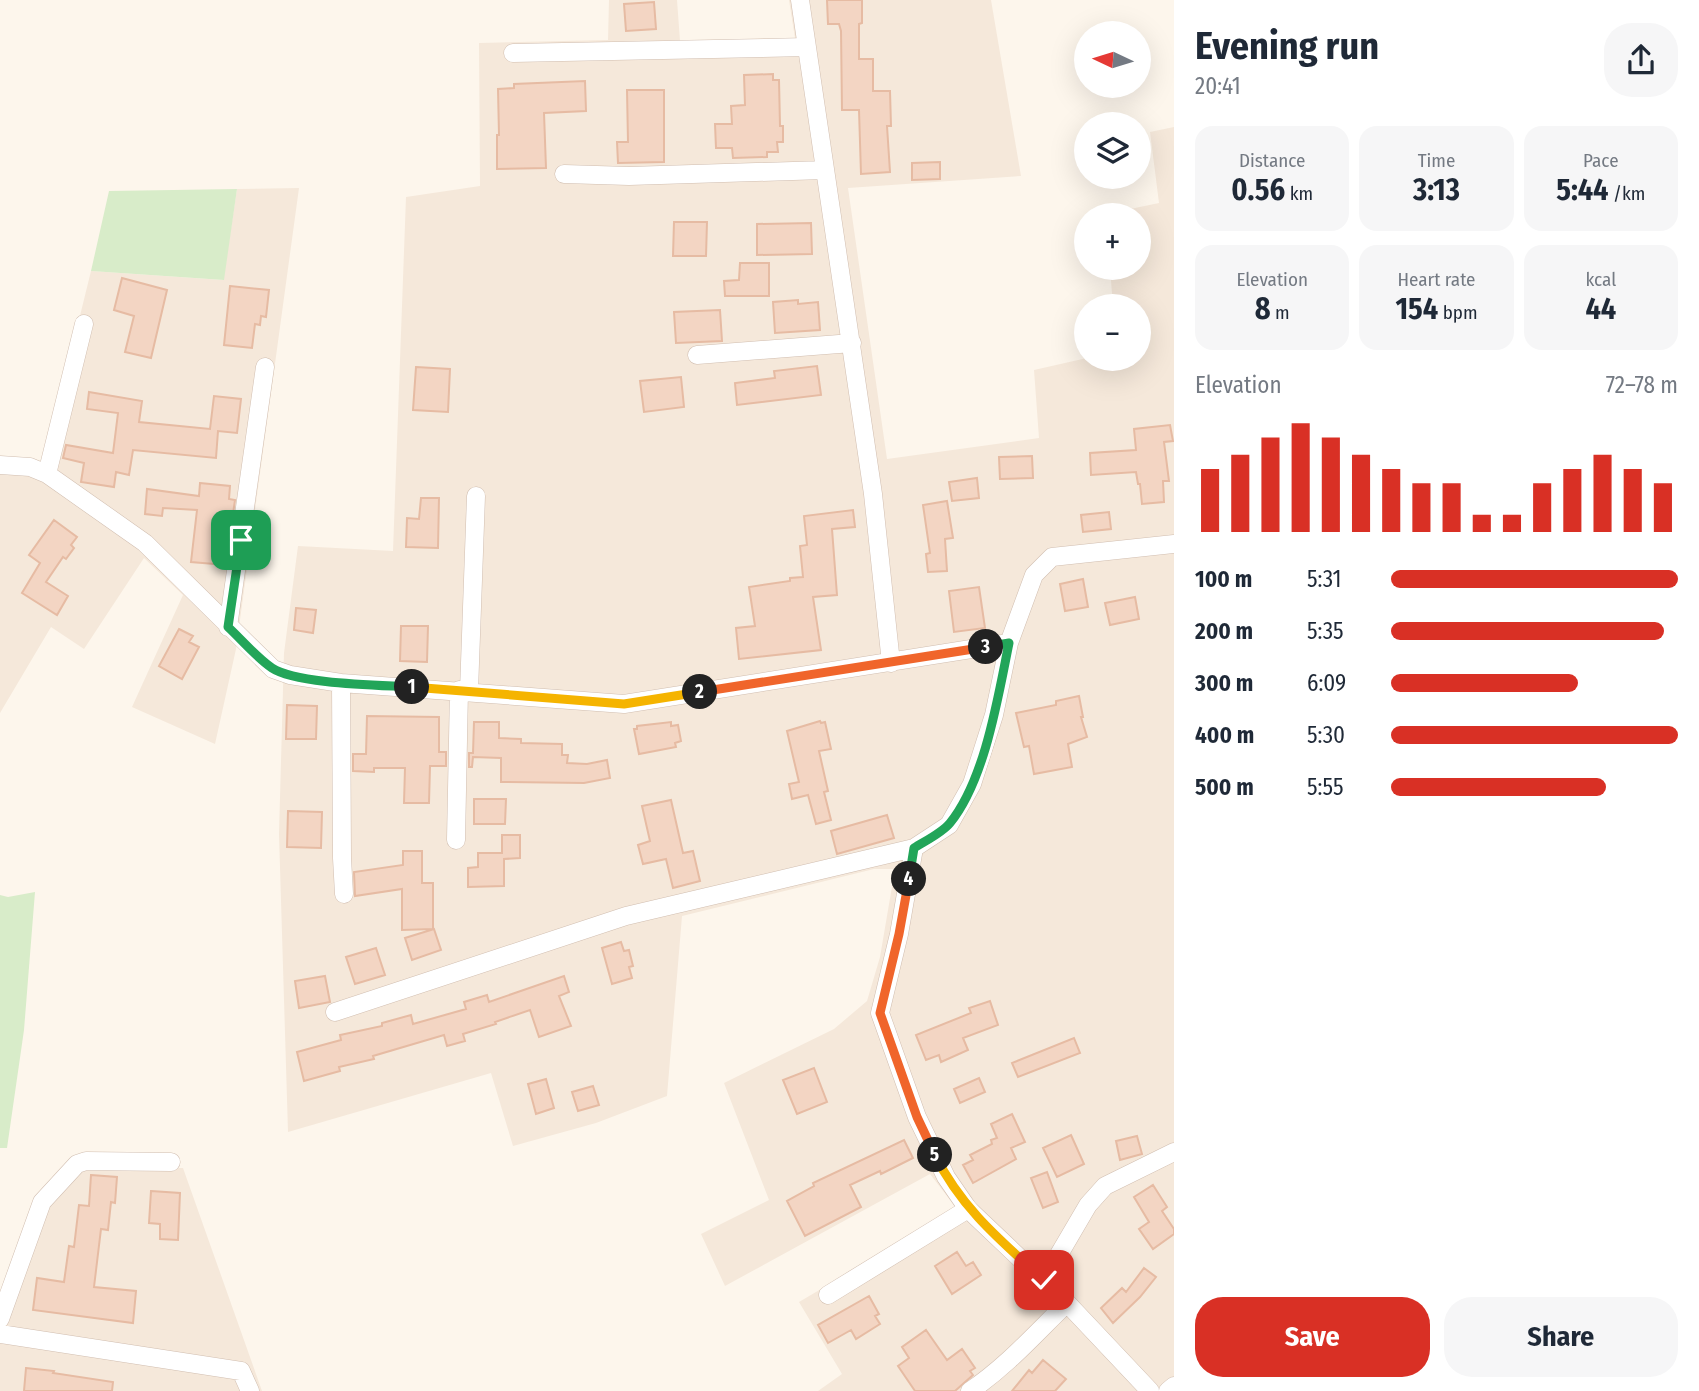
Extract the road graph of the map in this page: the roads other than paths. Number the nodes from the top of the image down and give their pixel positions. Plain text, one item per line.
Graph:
1 (800, 0) edge
2 (807, 47) junction
3 (513, 53) dead end
4 (824, 170) junction
5 (564, 174) dead end
6 (84, 324) dead end
7 (852, 343) junction
8 (697, 355) dead end
9 (265, 367) dead end
10 (0, 465) edge
11 (47, 474) junction
12 (476, 496) dead end
13 (1174, 544) edge
14 (228, 627) junction
15 (1009, 643) junction
16 (891, 663) junction
17 (341, 683) junction
18 (464, 691) junction
19 (456, 840) dead end
20 (914, 848) junction
21 (345, 894) dead end
22 (335, 1013) dead end
23 (1174, 1152) edge
24 (171, 1162) dead end
25 (968, 1209) junction
26 (1044, 1280) junction
27 (828, 1295) dead end
28 (1067, 1303) junction
29 (0, 1320) edge
30 (0, 1334) edge
31 (1174, 1386) edge
32 (250, 1391) edge
33 (970, 1391) edge
34 (1150, 1391) edge
35 (1168, 1391) edge

1 - 2 street
2 - 3 street
2 - 4 street
4 - 5 street
4 - 7 street
6 - 11 street
7 - 8 street
7 - 16 street
9 - 14 street
10 - 11 street
11 - 14 street
12 - 18 street
13 - 15 street
14 - 17 street
15 - 16 street
15 - 20 street
16 - 18 street
17 - 18 street
17 - 21 street
18 - 19 street
20 - 22 street
20 - 25 street
23 - 26 street
24 - 29 street
25 - 26 street
25 - 27 street
26 - 28 street
28 - 33 street
28 - 34 street
30 - 32 street
31 - 35 street

